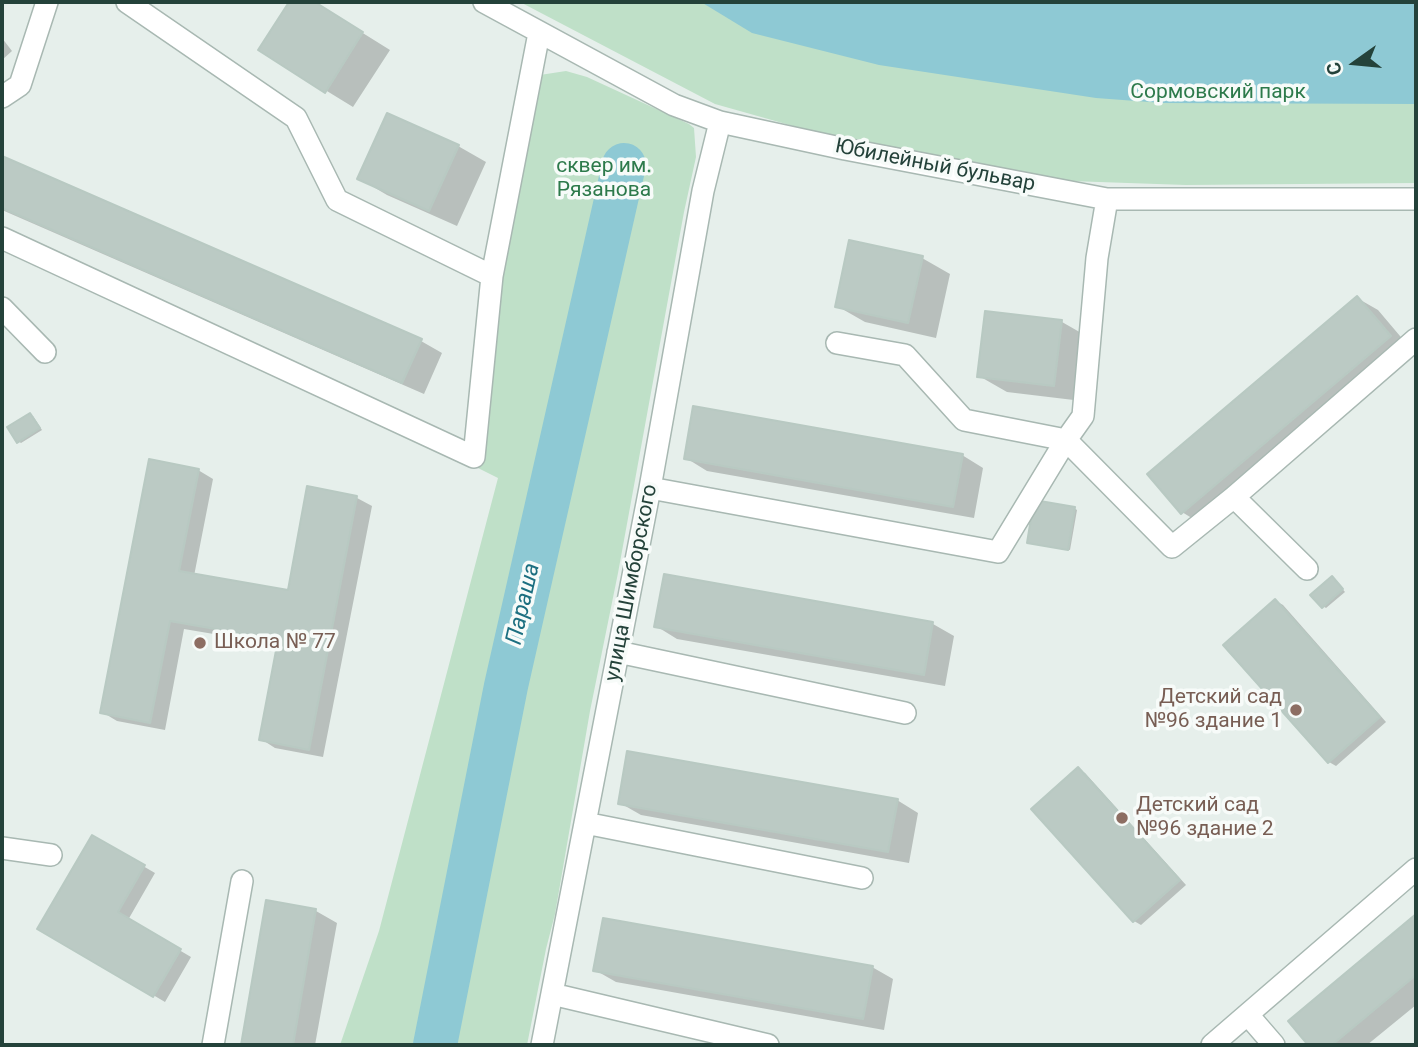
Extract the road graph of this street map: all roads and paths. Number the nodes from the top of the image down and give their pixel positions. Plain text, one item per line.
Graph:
1 (47, 2) edge
2 (127, 2) edge
3 (484, 2) edge
4 (539, 33) junction
5 (2, 97) edge
6 (720, 122) junction
7 (1107, 199) junction
8 (1416, 199) edge
9 (2, 238) edge
10 (492, 276) junction
11 (2, 308) edge
12 (1416, 339) edge
13 (837, 343) dead end
14 (45, 352) dead end
15 (1066, 440) junction
16 (650, 488) junction
17 (1234, 497) junction
18 (1307, 569) dead end
19 (618, 652) junction
20 (905, 713) dead end
21 (585, 823) junction
22 (2, 848) edge
23 (51, 855) dead end
24 (1416, 869) edge
25 (862, 878) dead end
26 (242, 881) dead end
27 (552, 994) junction
28 (1248, 1015) junction
29 (213, 1045) edge
30 (542, 1045) edge
31 (768, 1045) edge
32 (1212, 1045) edge
33 (1275, 1045) edge

1 - 5 street
2 - 10 street
3 - 4 street, Юбилейный бульвар
4 - 6 street, Юбилейный бульвар
4 - 10 street
6 - 7 street, Юбилейный бульвар
6 - 16 street, улица Шимборского
7 - 8 street, Юбилейный бульвар
7 - 15 street
9 - 10 street
11 - 14 street
12 - 17 street
13 - 15 street
15 - 16 street
15 - 17 street
16 - 19 street, улица Шимборского
17 - 18 street
19 - 20 street
19 - 21 street, улица Шимборского
21 - 25 street
21 - 27 street, улица Шимборского
22 - 23 street
24 - 28 street
26 - 29 street
27 - 30 street, улица Шимборского
27 - 31 street
28 - 32 street
28 - 33 street

